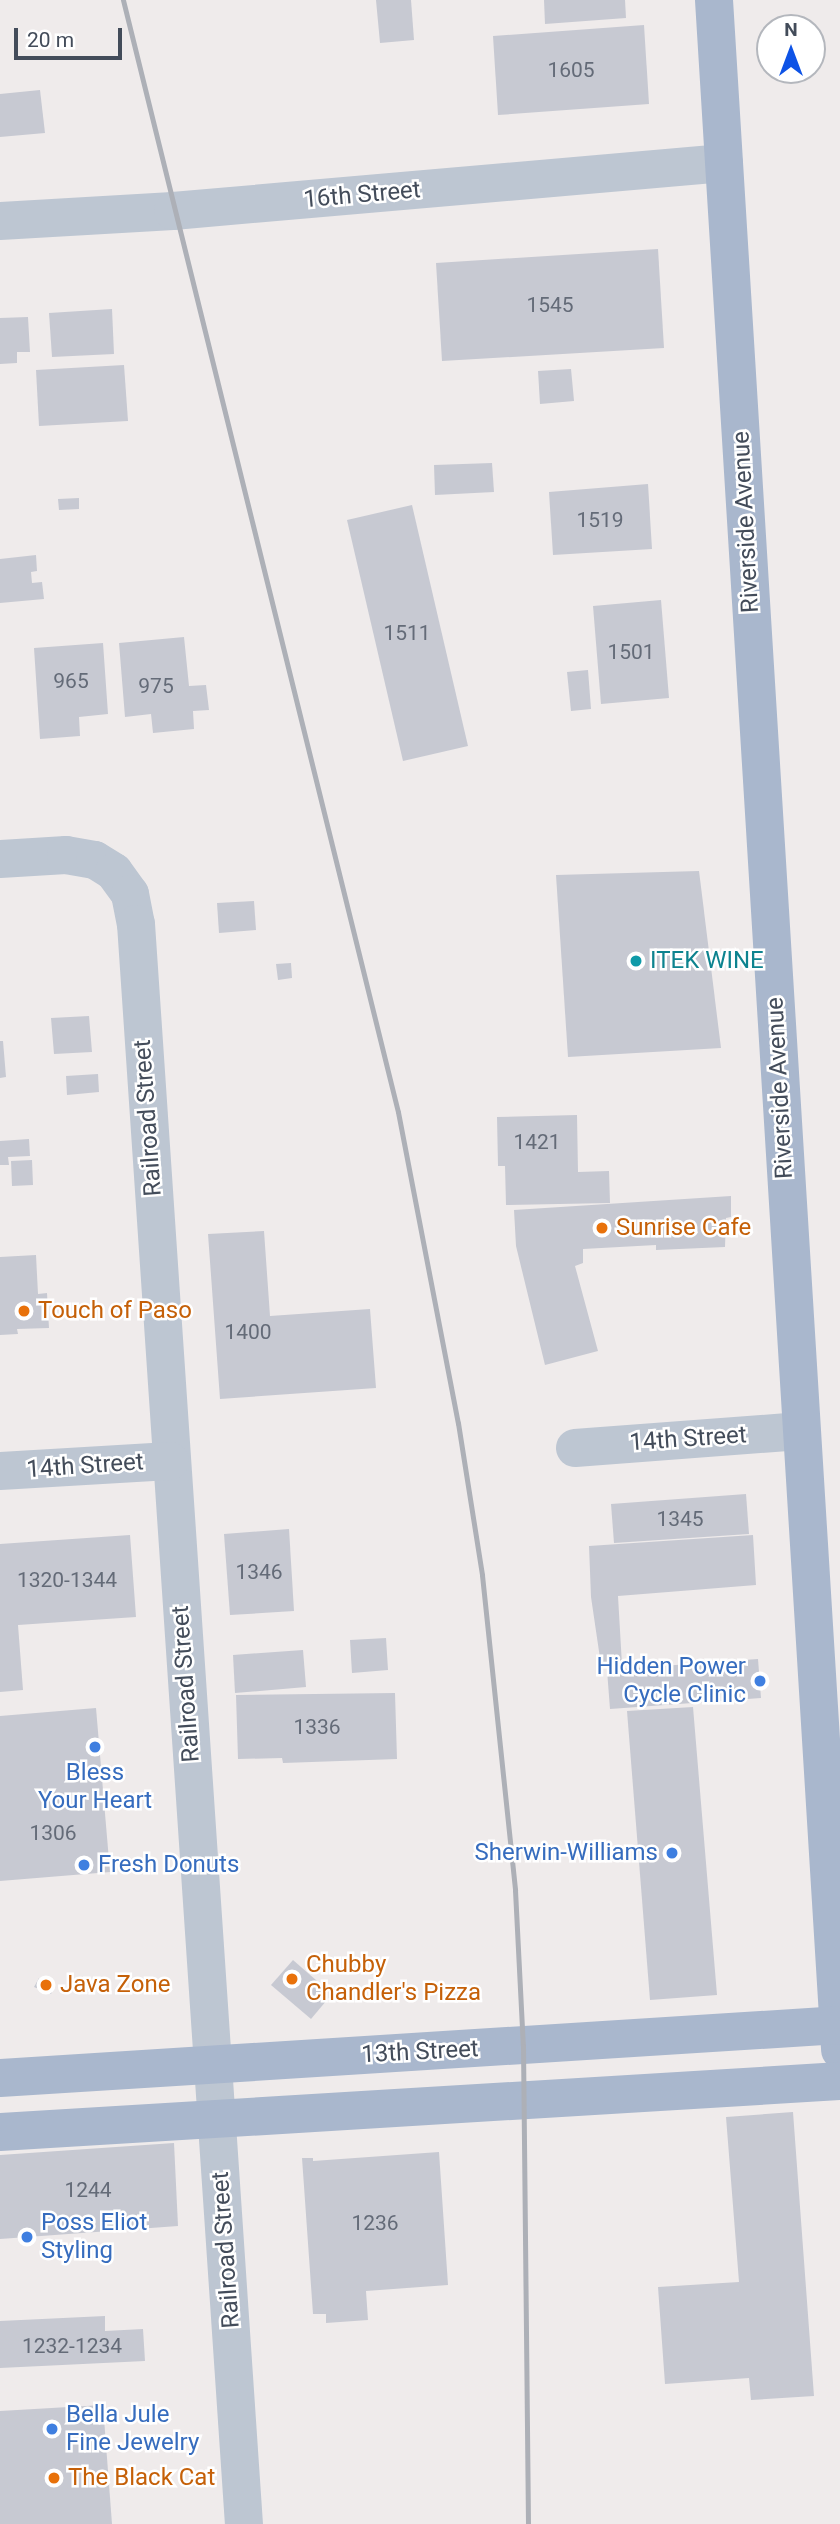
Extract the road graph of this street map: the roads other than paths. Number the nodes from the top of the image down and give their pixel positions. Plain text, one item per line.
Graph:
1 (714, 0) edge
2 (724, 163) junction
3 (0, 221) edge
4 (0, 859) edge
5 (800, 1431) junction
6 (575, 1448) dead end
7 (170, 1461) junction
8 (0, 1471) edge
9 (839, 2033) edge
10 (213, 2063) junction
11 (0, 2078) edge
12 (840, 2081) edge
13 (217, 2116) junction
14 (0, 2132) edge
15 (244, 2524) edge

1 - 2 main road, Riverside Avenue
2 - 3 street, 16th Street
2 - 5 main road, Riverside Avenue
4 - 7 street, Railroad Street
5 - 6 street, 14th Street
5 - 9 main road, Riverside Avenue
7 - 8 street, 14th Street
7 - 10 street, Railroad Street
9 - 10 main road, 13th Street
10 - 11 main road, 13th Street
10 - 13 street, Railroad Street
12 - 13 main road
13 - 14 main road
13 - 15 street, Railroad Street

